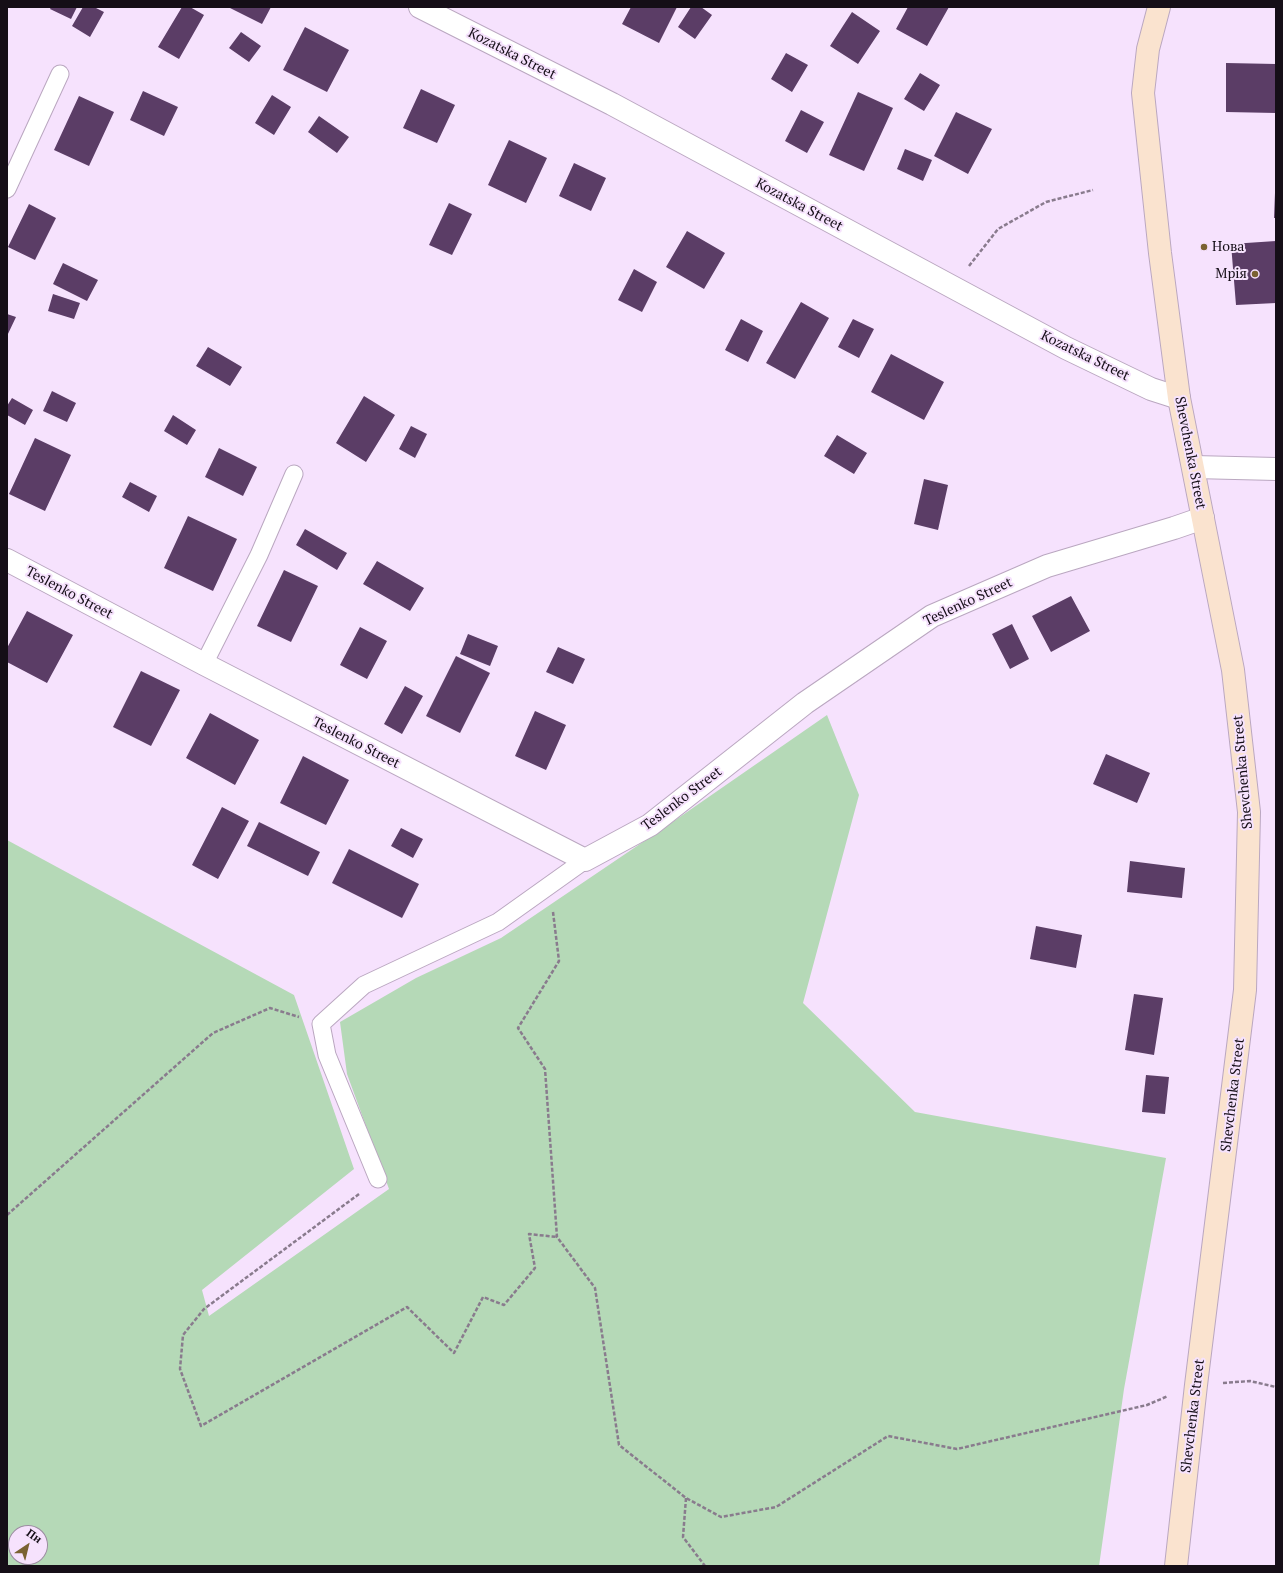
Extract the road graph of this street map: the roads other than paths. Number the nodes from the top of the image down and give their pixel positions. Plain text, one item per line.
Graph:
1 (420, 7) edge
2 (1159, 7) edge
3 (60, 74) dead end
4 (7, 189) edge
5 (1179, 398) junction
6 (1194, 467) junction
7 (1276, 469) edge
8 (294, 474) dead end
9 (1202, 518) junction
10 (7, 560) edge
11 (204, 664) junction
12 (585, 860) junction
13 (378, 1179) road end
14 (1176, 1566) edge

1 - 5 street, Kozatska Street
2 - 5 street, Shevchenka Street
3 - 4 lane
5 - 6 street, Shevchenka Street
6 - 7 street
6 - 9 street, Shevchenka Street
8 - 11 lane
9 - 12 street, Teslenko Street
9 - 14 street, Shevchenka Street
10 - 11 street, Teslenko Street
11 - 12 street, Teslenko Street
12 - 13 lane

